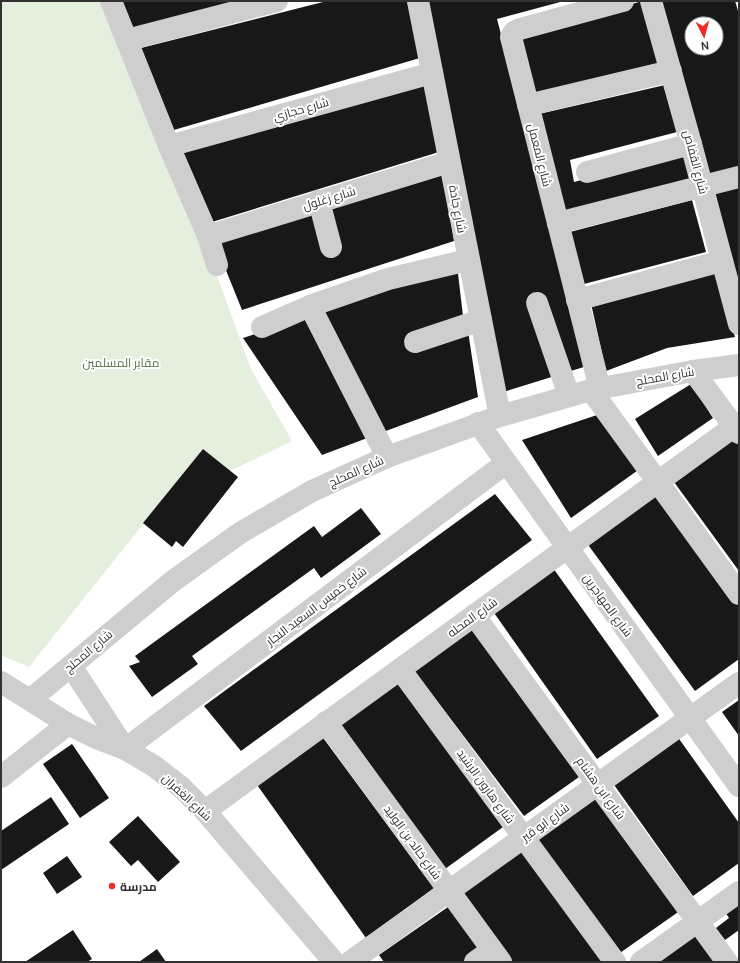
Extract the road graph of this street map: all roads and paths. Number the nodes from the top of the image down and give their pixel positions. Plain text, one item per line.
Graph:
1 (111, 1) edge
2 (277, 1) edge
3 (418, 1) edge
4 (623, 1) edge
5 (651, 1) edge
6 (127, 40) junction
7 (671, 71) junction
8 (432, 73) junction
9 (528, 105) junction
10 (691, 144) junction
11 (169, 146) junction
12 (450, 162) junction
13 (587, 172) dead end
14 (739, 177) edge
15 (702, 186) junction
16 (319, 201) junction
17 (558, 223) junction
18 (208, 236) junction
19 (331, 247) dead end
20 (468, 260) junction
21 (722, 261) junction
22 (217, 265) dead end
23 (577, 300) junction
24 (536, 303) dead end
25 (310, 306) junction
26 (481, 320) junction
27 (739, 324) edge
28 (262, 327) dead end
29 (415, 342) dead end
30 (739, 365) edge
31 (693, 371) junction
32 (595, 390) junction
33 (568, 396) junction
34 (500, 416) junction
35 (478, 423) junction
36 (737, 428) edge
37 (387, 457) junction
38 (506, 463) junction
39 (657, 482) junction
40 (567, 548) junction
41 (739, 594) edge
42 (474, 615) junction
43 (71, 666) junction
44 (400, 669) junction
45 (1, 682) edge
46 (739, 683) edge
47 (31, 699) junction
48 (690, 718) junction
49 (326, 722) junction
50 (68, 724) junction
51 (125, 749) junction
52 (1, 777) edge
53 (597, 784) junction
54 (739, 786) edge
55 (205, 811) junction
56 (524, 838) junction
57 (449, 891) junction
58 (739, 892) edge
59 (697, 922) junction
60 (489, 958) edge
61 (334, 962) edge
62 (350, 962) edge
63 (615, 962) edge
64 (641, 962) edge
65 (727, 962) edge

1 - 6 street
2 - 6 street
3 - 8 street, شارع جادة
4 - 9 street, شارع المعمل
5 - 7 street, شارع القفاص
6 - 11 street
7 - 9 street
7 - 10 street, شارع القفاص
8 - 11 street, شارع حجازي
8 - 12 street, شارع جادة
9 - 17 street, شارع المعمل
10 - 13 street
10 - 15 street, شارع القفاص
11 - 18 street
12 - 16 street, شارع زغلول
12 - 20 street, شارع جادة
14 - 15 street
15 - 17 street
15 - 21 street, شارع القفاص
16 - 18 street, شارع زغلول
16 - 19 street
17 - 23 street, شارع المعمل
18 - 22 street
20 - 25 street
20 - 26 street, شارع جادة
21 - 23 street
21 - 27 street, شارع القفاص
23 - 32 street, شارع المعمل
24 - 33 street
25 - 28 street
25 - 37 street
26 - 29 street
26 - 34 street, شارع جادة
30 - 31 street, شارع المحلج
31 - 32 street, شارع المحلج
31 - 36 street
32 - 33 street, شارع المحلج
32 - 39 street
33 - 34 street, شارع المحلج
34 - 35 street, شارع المحلج
35 - 37 street, شارع المحلج
35 - 38 street, شارع المهاجرين
36 - 39 street, شارع المحله
37 - 43 street, شارع المحلج
38 - 40 street, شارع المهاجرين
38 - 51 street, شارع خميس السعيد النجار
39 - 40 street, شارع المحله
39 - 41 street
40 - 42 street, شارع المحله
40 - 48 street, شارع المهاجرين
42 - 44 street, شارع المحله
42 - 53 street, شارع ابن هشام
43 - 47 street, شارع المحلج
43 - 51 street
44 - 49 street, شارع المحله
44 - 56 street, شارع هارون الرشيد
45 - 47 street, شارع الغفران
46 - 48 street, شارع ابو قير
47 - 50 street, شارع الغفران
48 - 53 street, شارع ابو قير
48 - 54 street, شارع المهاجرين
49 - 55 street, شارع المحله
49 - 57 street, شارع خالد بن الوليد
50 - 51 street, شارع الغفران
50 - 52 street
51 - 55 street, شارع الغفران
53 - 56 street, شارع ابو قير
53 - 59 street, شارع ابن هشام
55 - 61 street, شارع الغفران
56 - 57 street, شارع ابو قير
56 - 63 street, شارع هارون الرشيد
57 - 60 street, شارع خالد بن الوليد
57 - 62 street, شارع ابو قير
58 - 59 street
59 - 64 street
59 - 65 street, شارع ابن هشام

